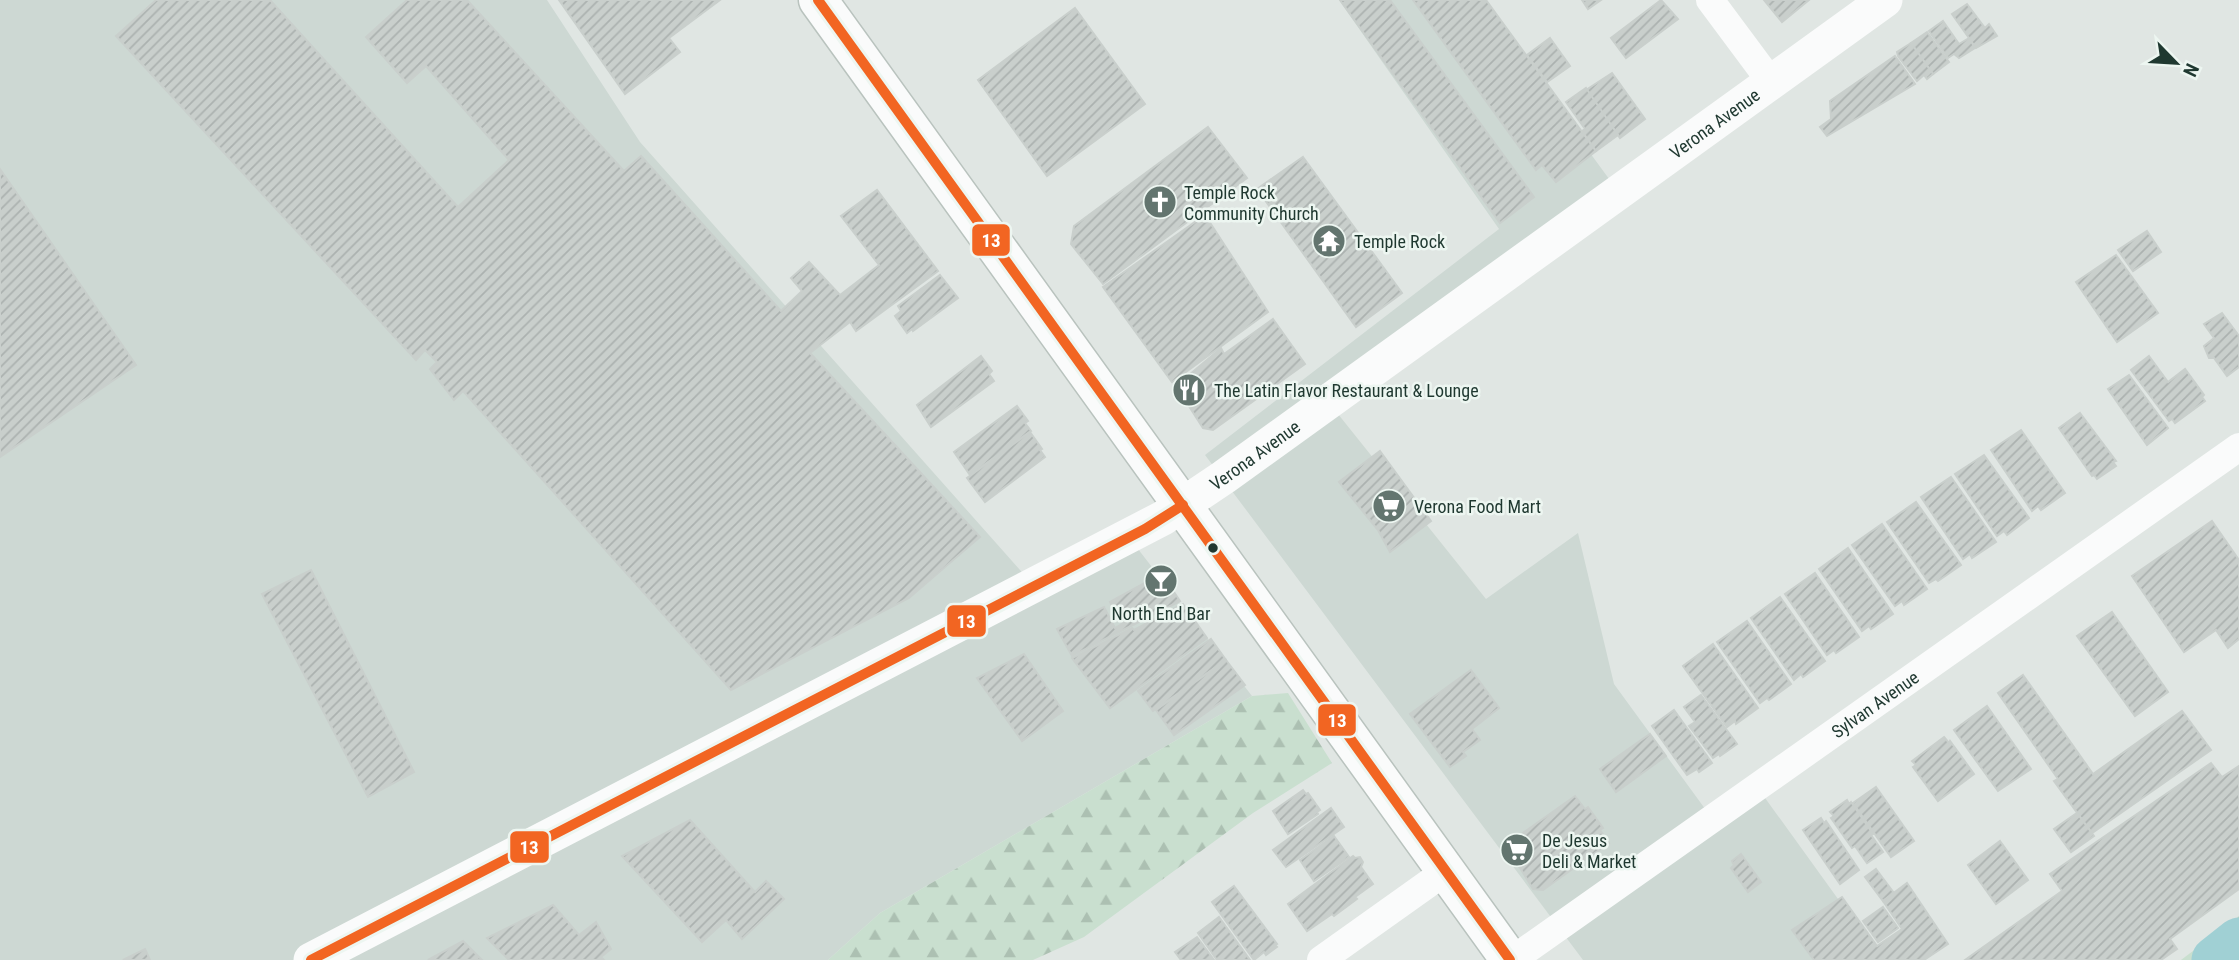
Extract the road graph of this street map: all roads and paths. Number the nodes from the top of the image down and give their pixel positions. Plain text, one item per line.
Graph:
1 (818, 0) edge
2 (1710, 0) edge
3 (1885, 0) edge
4 (1772, 82) junction
5 (2239, 447) edge
6 (1183, 505) junction
7 (1446, 871) junction
8 (311, 960) edge
9 (1321, 960) edge
10 (1511, 960) edge

1 - 6 main road
2 - 4 street
3 - 4 street, Verona Avenue
4 - 6 street, Verona Avenue
5 - 10 street, Sylvan Avenue
6 - 7 main road
6 - 8 street, Verona Avenue
7 - 9 street
7 - 10 main road

